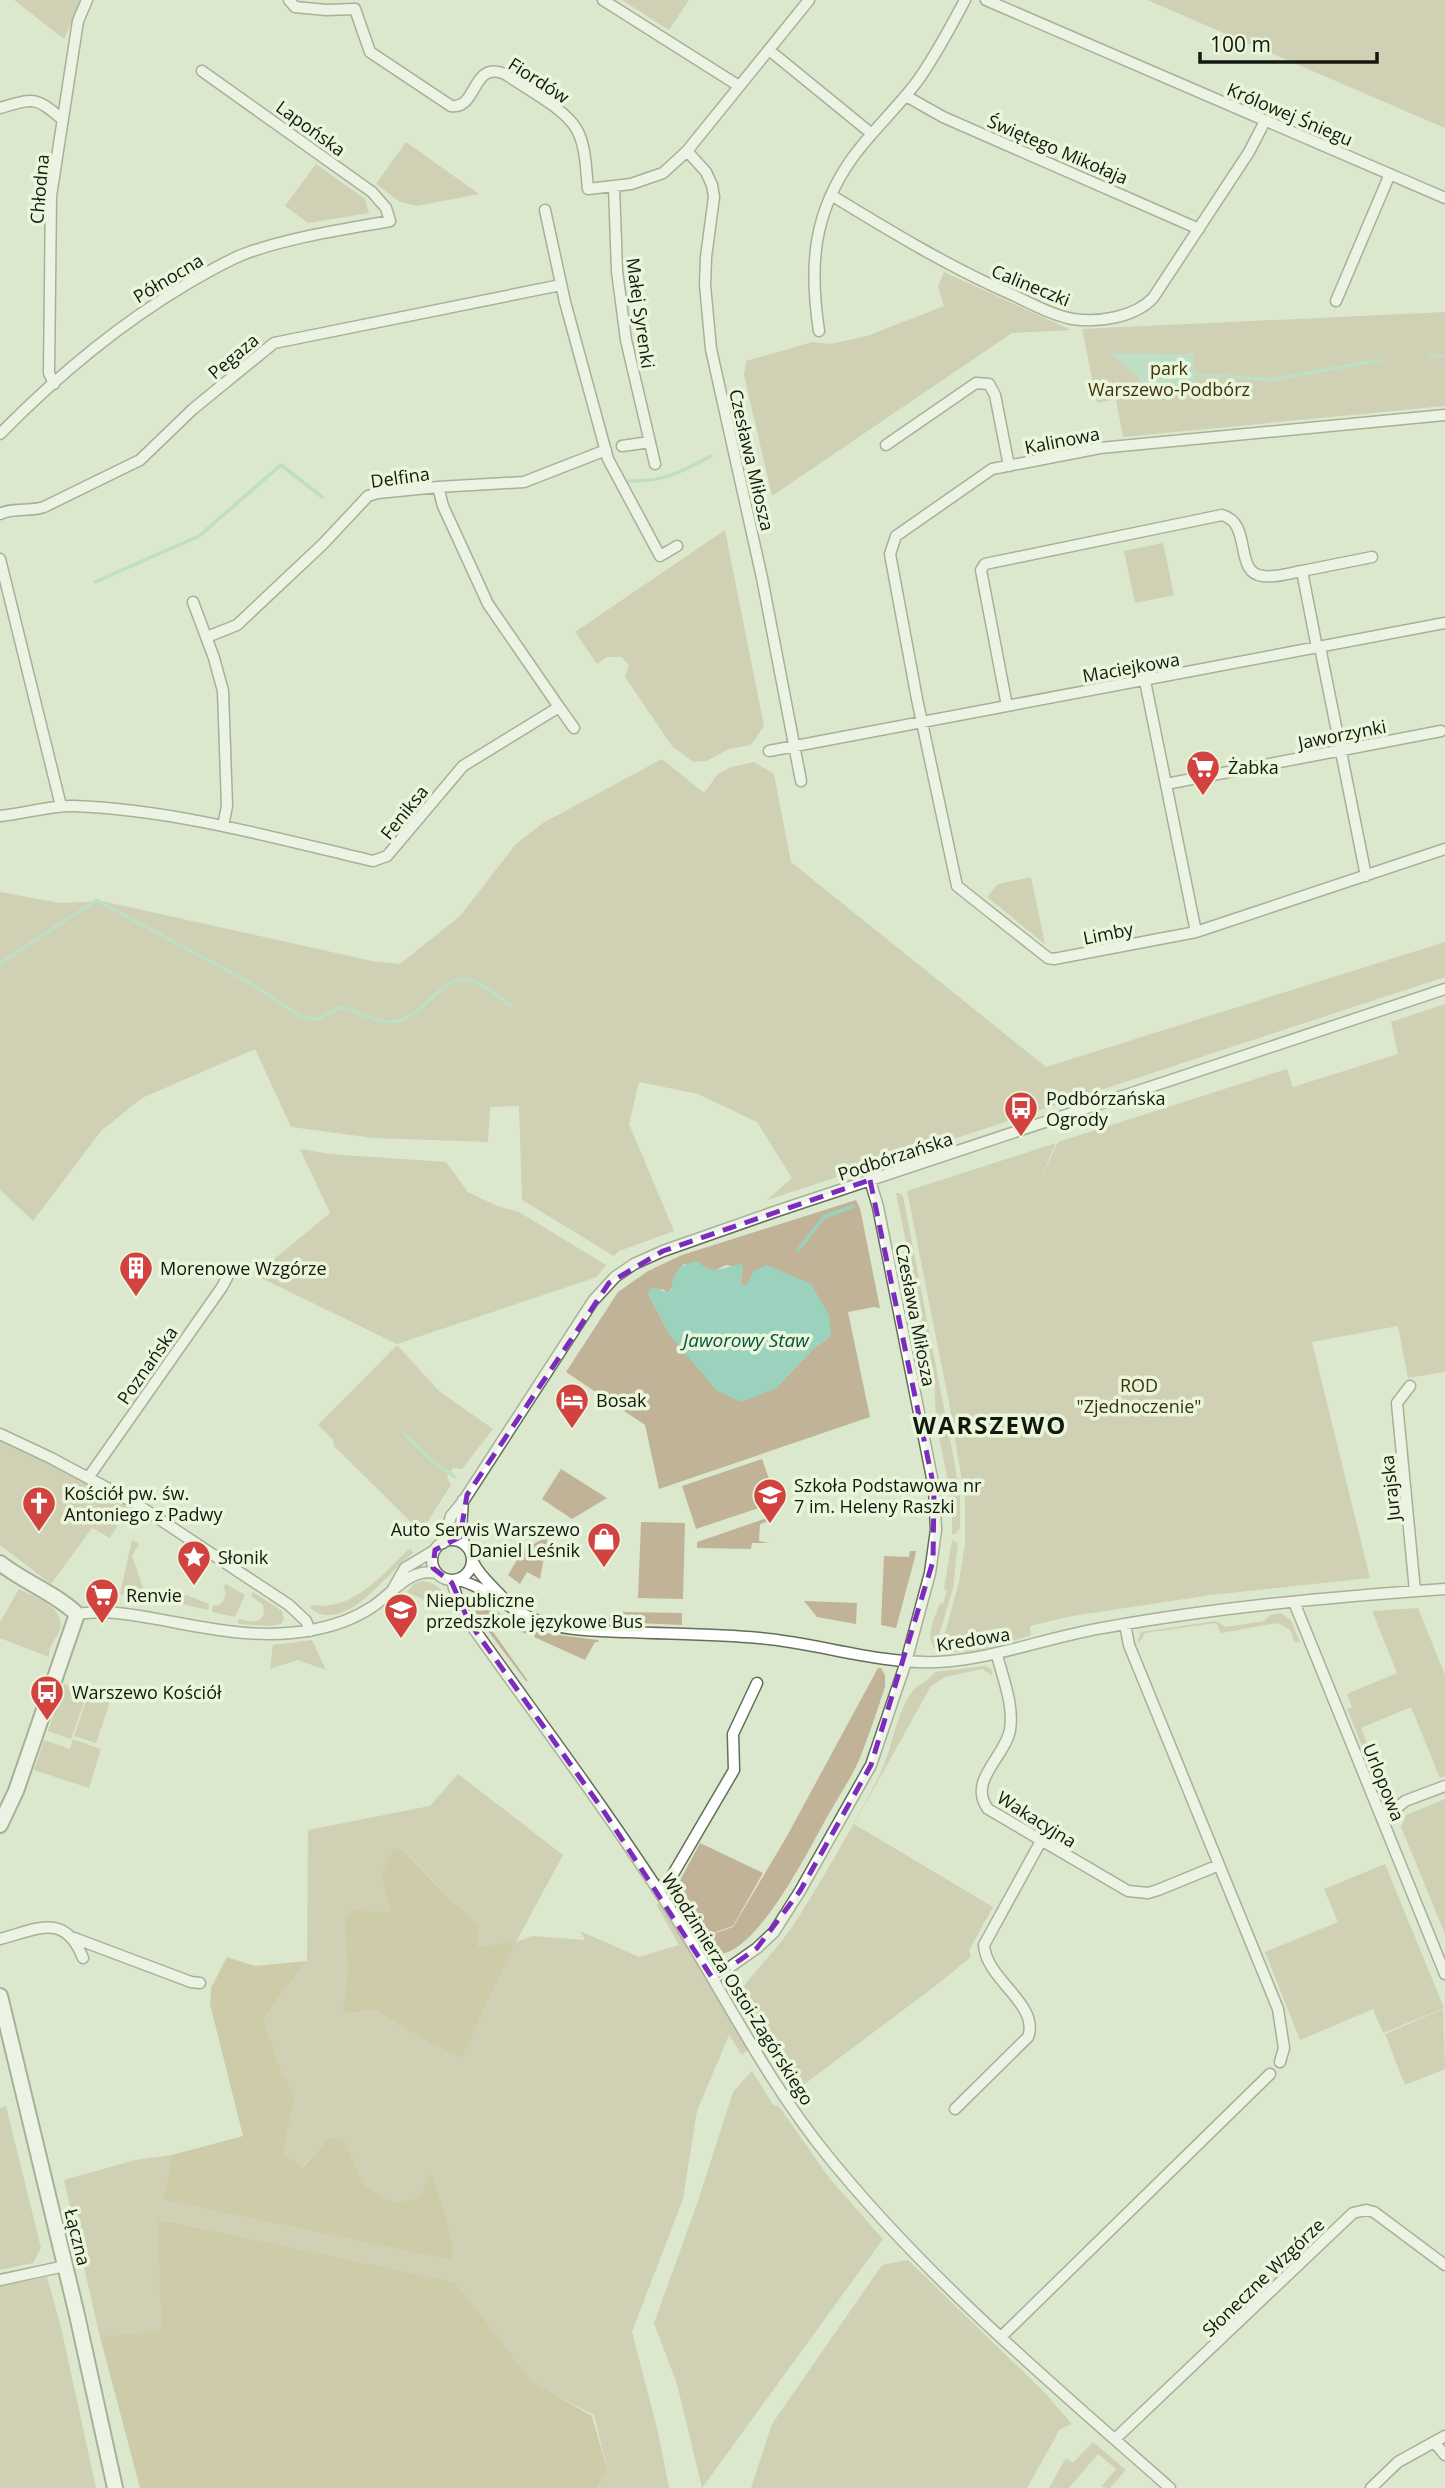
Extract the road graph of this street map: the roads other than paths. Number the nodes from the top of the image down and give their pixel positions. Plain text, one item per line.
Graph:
1 (88, 0) edge
2 (289, 0) edge
3 (603, 0) edge
4 (809, 0) edge
5 (965, 0) edge
6 (986, 0) edge
7 (769, 50) junction
8 (202, 71) dead end
9 (739, 86) junction
10 (906, 96) junction
11 (0, 108) edge
12 (63, 120) junction
13 (1265, 121) junction
14 (872, 134) junction
15 (687, 150) junction
16 (1390, 174) junction
17 (614, 186) junction
18 (831, 195) junction
19 (1445, 198) edge
20 (545, 210) dead end
21 (390, 221) joint
22 (1199, 229) junction
23 (561, 285) junction
24 (1336, 301) dead end
25 (819, 331) dead end
26 (54, 384) junction
27 (1445, 415) edge
28 (0, 434) edge
29 (650, 442) junction
30 (886, 445) dead end
31 (622, 446) dead end
32 (606, 450) junction
33 (655, 464) dead end
34 (1009, 466) junction
35 (438, 487) junction
36 (0, 514) edge
37 (677, 546) dead end
38 (1372, 557) dead end
39 (0, 559) edge
40 (1302, 570) junction
41 (193, 602) dead end
42 (1445, 623) edge
43 (206, 637) junction
44 (1319, 648) junction
45 (1145, 681) junction
46 (1007, 706) junction
47 (559, 707) junction
48 (921, 722) junction
49 (574, 728) dead end
50 (1441, 731) dead end
51 (794, 746) junction
52 (769, 751) dead end
53 (1340, 751) junction
54 (801, 781) dead end
55 (1166, 784) junction
56 (61, 806) junction
57 (0, 816) edge
58 (223, 826) junction
59 (1445, 849) edge
60 (1366, 876) junction
61 (1196, 932) junction
62 (1445, 989) edge
63 (870, 1180) junction
64 (232, 1270) dead end
65 (1410, 1386) dead end
66 (0, 1434) edge
67 (88, 1478) junction
68 (463, 1500) junction
69 (464, 1544) junction
70 (439, 1546) junction
71 (473, 1562) junction
72 (0, 1563) edge
73 (436, 1573) junction
74 (455, 1580) junction
75 (393, 1589) junction
76 (1445, 1589) edge
77 (1415, 1591) junction
78 (1294, 1602) junction
79 (509, 1605) junction
80 (77, 1614) junction
81 (1125, 1624) junction
82 (310, 1631) junction
83 (997, 1655) junction
84 (906, 1662) junction
85 (757, 1684) dead end
86 (1445, 1786) edge
87 (1381, 1814) junction
88 (0, 1825) edge
89 (1041, 1841) junction
90 (1219, 1865) junction
91 (657, 1889) junction
92 (74, 1938) junction
93 (0, 1939) edge
94 (83, 1958) dead end
95 (1445, 1973) edge
96 (713, 1979) junction
97 (201, 1983) dead end
98 (0, 1996) edge
99 (1280, 2062) dead end
100 (1270, 2074) dead end
101 (955, 2109) dead end
102 (1445, 2265) edge
103 (65, 2266) junction
104 (0, 2280) edge
105 (1001, 2337) junction
106 (1445, 2436) edge
107 (1115, 2440) junction
108 (1434, 2442) junction
109 (1445, 2455) edge
110 (115, 2488) edge
111 (1170, 2488) edge
112 (1371, 2488) edge

1 - 12 street, Chłodna
2 - 17 street, Fiordów
3 - 9 street
4 - 7 street
5 - 10 street
6 - 13 street, Królowej Śniegu
7 - 9 street
7 - 14 street
8 - 21 street, Lapońska
9 - 15 street
10 - 14 street
10 - 22 street, Świętego Mikołaja
11 - 12 street
12 - 26 street, Chłodna
13 - 16 street, Królowej Śniegu
13 - 22 street, Calineczki
14 - 18 street
15 - 17 street
15 - 51 street, Czesława Miłosza
16 - 19 street, Królowej Śniegu
16 - 24 street
17 - 29 street, Małej Syrenki
18 - 22 street, Calineczki
18 - 25 street
20 - 23 street
21 - 26 street, Północna
23 - 32 street
23 - 36 street, Pegaza
26 - 28 street, Północna
27 - 34 street, Kalinowa
29 - 31 street
29 - 33 street, Małej Syrenki
30 - 34 street
32 - 35 street, Delfina
32 - 37 street
34 - 48 street, Kalinowa
35 - 43 street, Delfina
35 - 47 street
38 - 40 street
39 - 56 street
40 - 44 street
40 - 46 street
41 - 43 street
42 - 44 street, Maciejkowa
43 - 58 street
44 - 45 street, Maciejkowa
44 - 53 street
45 - 46 street, Maciejkowa
45 - 55 street
46 - 48 street, Maciejkowa
47 - 49 street
47 - 58 street, Feniksa
48 - 51 street, Maciejkowa
48 - 61 street, Limby
50 - 53 street, Jaworzynki
51 - 52 street, Maciejkowa
51 - 54 street, Czesława Miłosza
53 - 55 street, Jaworzynki
53 - 60 street
55 - 61 street
56 - 57 street, Feniksa
56 - 58 street, Feniksa
59 - 60 street, Limby
60 - 61 street, Limby
62 - 63 street, Podbórzańska
63 - 68 street, Podbórzańska
63 - 84 street, Czesława Miłosza
64 - 67 street, Poznańska
65 - 77 street, Jurajska
66 - 67 street
67 - 82 street
68 - 69 street
68 - 70 street, Podbórzańska
69 - 70 street
69 - 71 street
70 - 73 street
70 - 75 street
71 - 74 street
71 - 79 street, Kredowa
72 - 80 street
73 - 74 street
73 - 75 street
74 - 79 street, Kredowa
74 - 91 street, Włodzimierza Ostoi-Zagórskiego
75 - 82 street
76 - 77 street, Kredowa
77 - 78 street, Kredowa
78 - 81 street, Kredowa
78 - 87 street, Urlopowa
79 - 84 street, Kredowa
80 - 82 street
80 - 88 street
81 - 83 street, Kredowa
81 - 90 street
83 - 84 street, Kredowa
83 - 89 street, Wakacyjna
84 - 96 street, Czesława Miłosza
85 - 91 street
86 - 87 street
87 - 95 street, Urlopowa
89 - 90 street, Wakacyjna
89 - 101 street
90 - 99 street
91 - 96 street, Włodzimierza Ostoi-Zagórskiego
92 - 93 street
92 - 94 street
92 - 97 street
96 - 105 street, Włodzimierza Ostoi-Zagórskiego
98 - 103 street, Łączna
100 - 105 street
102 - 107 street, Słoneczne Wzgórze
103 - 104 street
103 - 110 street, Łączna
105 - 107 street, Włodzimierza Ostoi-Zagórskiego
106 - 108 street
107 - 111 street, Włodzimierza Ostoi-Zagórskiego
108 - 109 street
108 - 112 street

